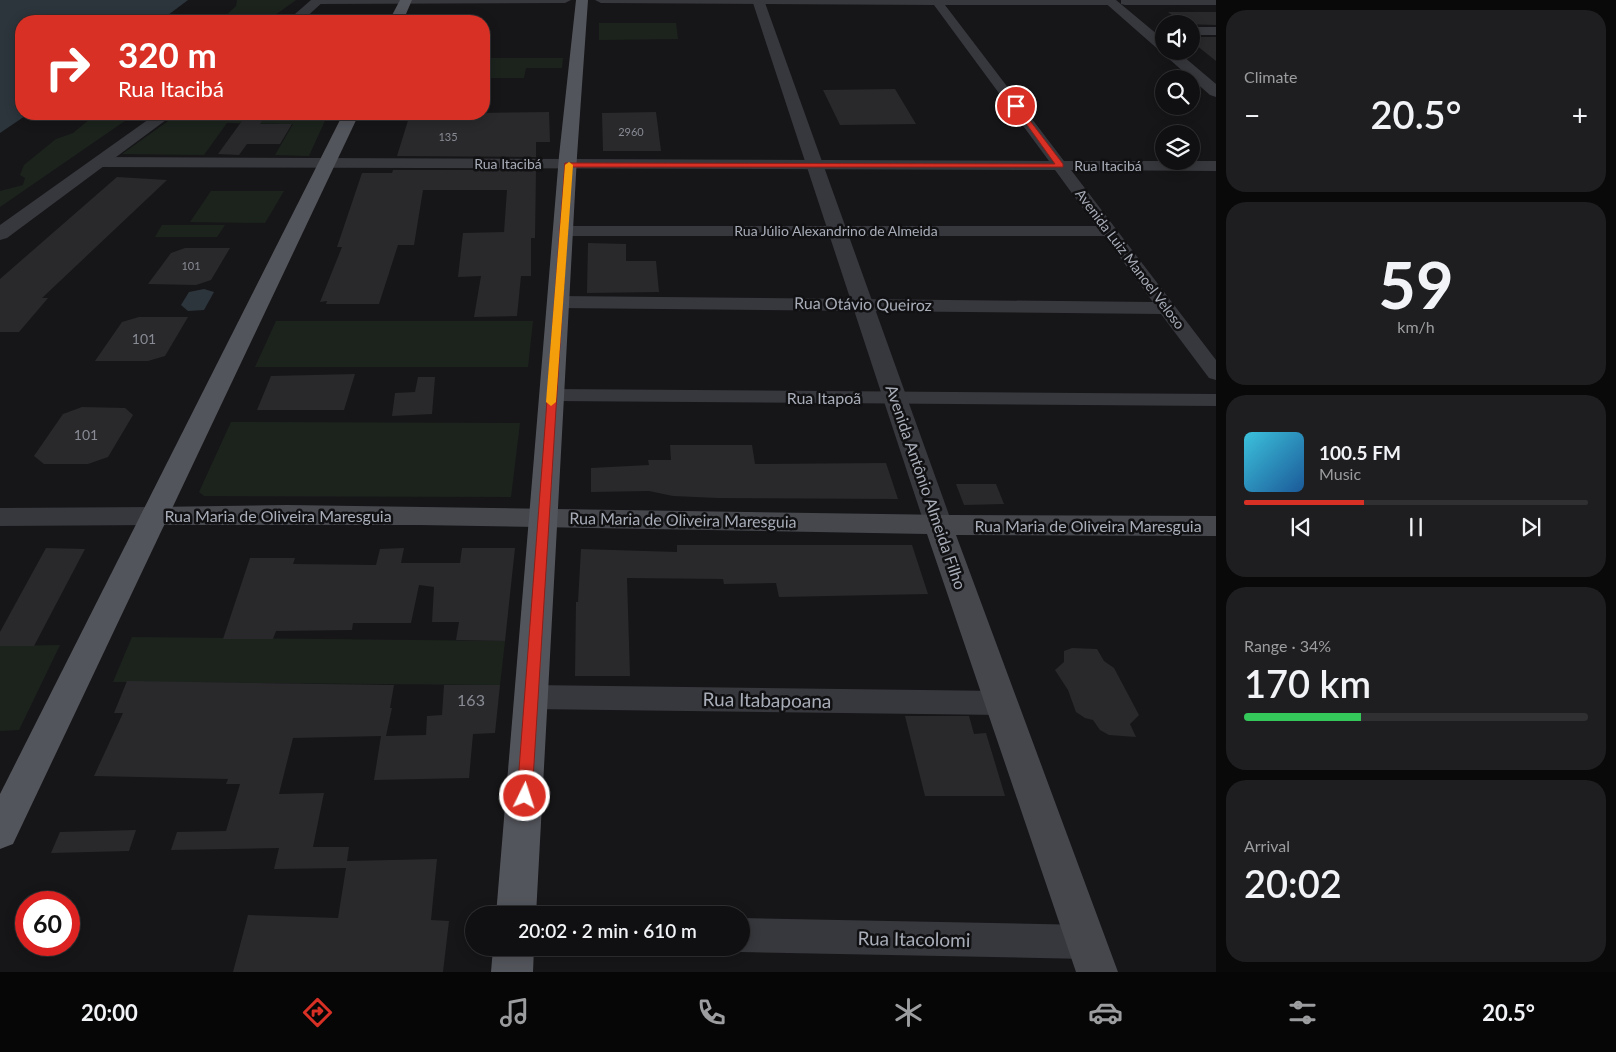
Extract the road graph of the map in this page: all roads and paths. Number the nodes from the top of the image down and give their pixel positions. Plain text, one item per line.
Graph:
1 (319, 0) edge
2 (406, 0) edge
3 (565, 0) edge
4 (582, 0) edge
5 (601, 0) edge
6 (758, 0) edge
7 (937, 1) edge
8 (1116, 1) edge
9 (1216, 2) edge
10 (301, 15) edge
11 (399, 15) edge
12 (1155, 27) edge
13 (1144, 31) junction
14 (1155, 32) edge
15 (1200, 32) edge
16 (1216, 32) edge
17 (1155, 40) edge
18 (1179, 60) edge
19 (1196, 60) edge
20 (1216, 77) edge
21 (1216, 92) edge
22 (158, 120) edge
23 (348, 120) edge
24 (100, 162) junction
25 (326, 163) junction
26 (567, 165) junction
27 (813, 165) junction
28 (1060, 166) junction
29 (1216, 166) edge
30 (564, 230) junction
31 (837, 230) junction
32 (1109, 231) junction
33 (0, 234) edge
34 (559, 302) junction
35 (862, 304) junction
36 (1167, 308) junction
37 (1216, 374) edge
38 (552, 395) junction
39 (894, 398) junction
40 (1216, 400) edge
41 (154, 516) junction
42 (543, 516) junction
43 (0, 517) edge
44 (939, 526) junction
45 (1216, 526) edge
46 (532, 697) junction
47 (1002, 704) junction
48 (0, 832) edge
49 (517, 906) edge
50 (750, 936) edge
51 (513, 956) edge
52 (1092, 957) edge
53 (512, 972) edge

1 - 2 street
1 - 10 street
2 - 3 street
2 - 11 main road
4 - 26 main road
5 - 6 street
6 - 7 street
6 - 27 street, Avenida Antônio Almeida Filho
7 - 8 street
7 - 28 street, Avenida Luiz Manoel Veloso
8 - 9 street
8 - 12 street
8 - 13 street
13 - 14 street
13 - 17 street
15 - 16 street
18 - 21 street
19 - 20 street
22 - 24 street
23 - 25 main road
24 - 25 street, Rua Itacibá
24 - 33 street
25 - 26 street, Rua Itacibá
25 - 41 main road
26 - 27 street, Rua Itacibá
26 - 30 main road
27 - 28 street, Rua Itacibá
27 - 31 street, Avenida Antônio Almeida Filho
28 - 29 street, Rua Itacibá
28 - 32 street, Avenida Luiz Manoel Veloso
30 - 31 street, Rua Júlio Alexandrino de Almeida
30 - 34 main road
31 - 32 street, Rua Júlio Alexandrino de Almeida
31 - 35 street, Avenida Antônio Almeida Filho
32 - 36 street, Avenida Luiz Manoel Veloso
34 - 35 street, Rua Otávio Queiroz
34 - 38 main road
35 - 36 street, Rua Otávio Queiroz
35 - 39 street, Avenida Antônio Almeida Filho
36 - 37 street, Avenida Luiz Manoel Veloso
38 - 39 street, Rua Itapoã
38 - 42 main road
39 - 40 street, Rua Itapoã
39 - 44 street, Avenida Antônio Almeida Filho
41 - 42 main road, Rua Maria de Oliveira Maresguia
41 - 43 street, Rua Maria de Oliveira Maresguia
41 - 48 main road
42 - 44 main road, Rua Maria de Oliveira Maresguia
42 - 46 main road
44 - 45 main road, Rua Maria de Oliveira Maresguia
44 - 47 main road, Avenida Antônio Almeida Filho
46 - 47 street, Rua Itabapoana
46 - 49 main road
47 - 52 main road, Avenida Antônio Almeida Filho
50 - 52 street, Rua Itacolomi
51 - 53 main road

